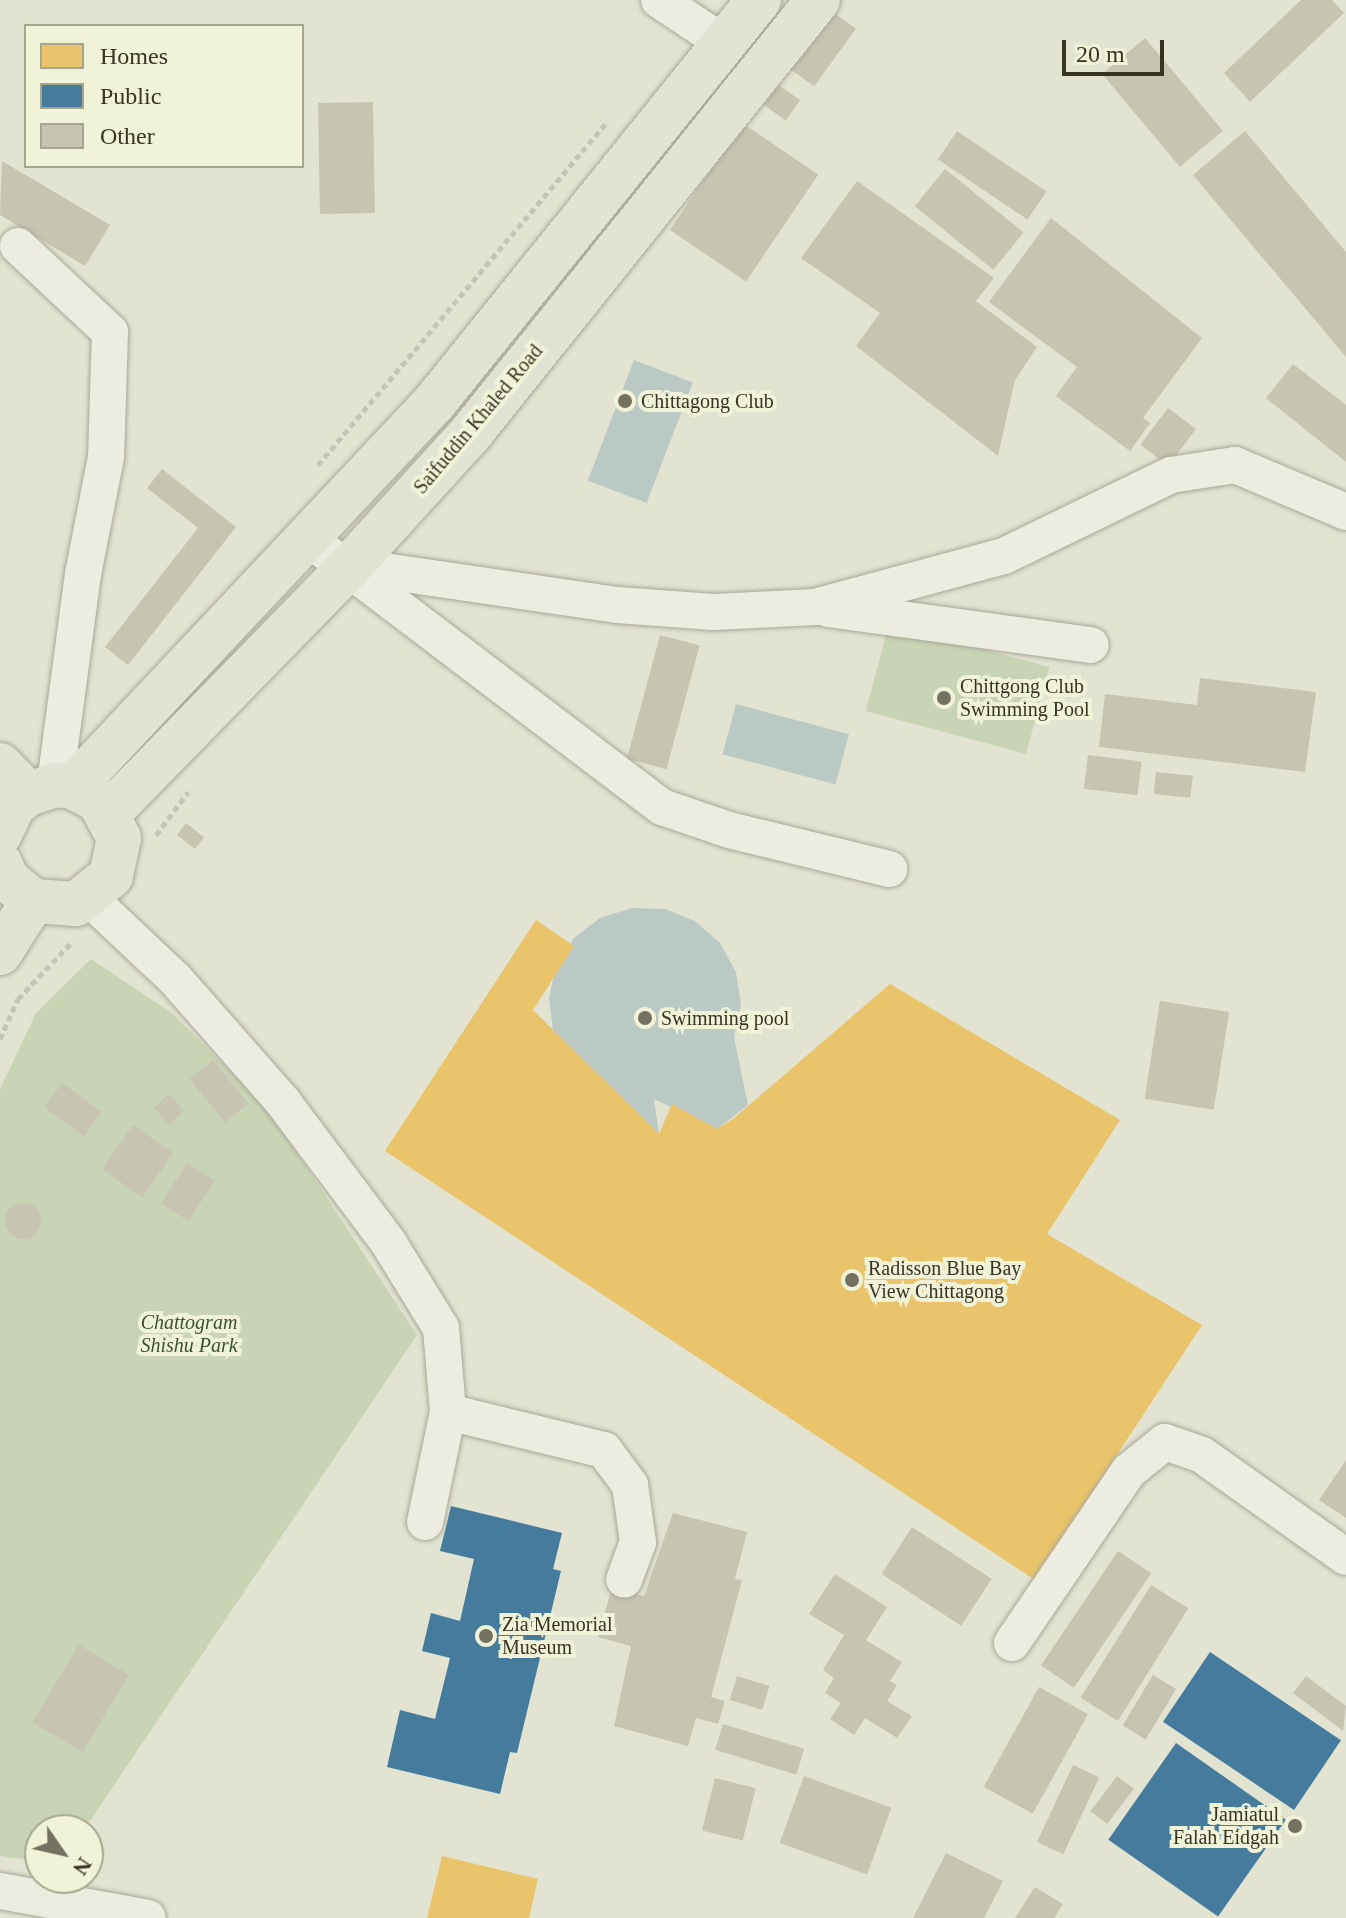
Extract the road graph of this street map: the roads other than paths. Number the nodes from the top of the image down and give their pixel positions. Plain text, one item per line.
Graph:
1 (659, 0) edge
2 (759, 0) edge
3 (818, 0) edge
4 (724, 43) junction
5 (18, 246) dead end
6 (1346, 512) edge
7 (310, 540) junction
8 (350, 566) junction
9 (815, 607) junction
10 (1091, 645) dead end
11 (24, 795) edge
12 (109, 813) junction
13 (0, 863) edge
14 (889, 869) dead end
15 (89, 898) junction
16 (33, 901) junction
17 (0, 953) edge
18 (448, 1412) junction
19 (425, 1522) dead end
20 (1346, 1557) edge
21 (624, 1580) dead end
22 (1012, 1643) dead end
23 (0, 1892) edge
24 (24, 1918) edge
25 (148, 1918) edge

1 - 4 street
2 - 4 main road
3 - 8 main road, Saifuddin Khaled Road
4 - 7 main road
5 - 11 street
6 - 9 street
7 - 8 street
7 - 11 main road
8 - 9 street
8 - 12 main road, Saifuddin Khaled Road
8 - 14 street
9 - 10 street
11 - 12 main road
12 - 15 main road
13 - 16 main road
15 - 16 main road
15 - 18 street
16 - 17 main road
18 - 19 street
18 - 21 street
20 - 22 street
23 - 24 street
23 - 25 street

